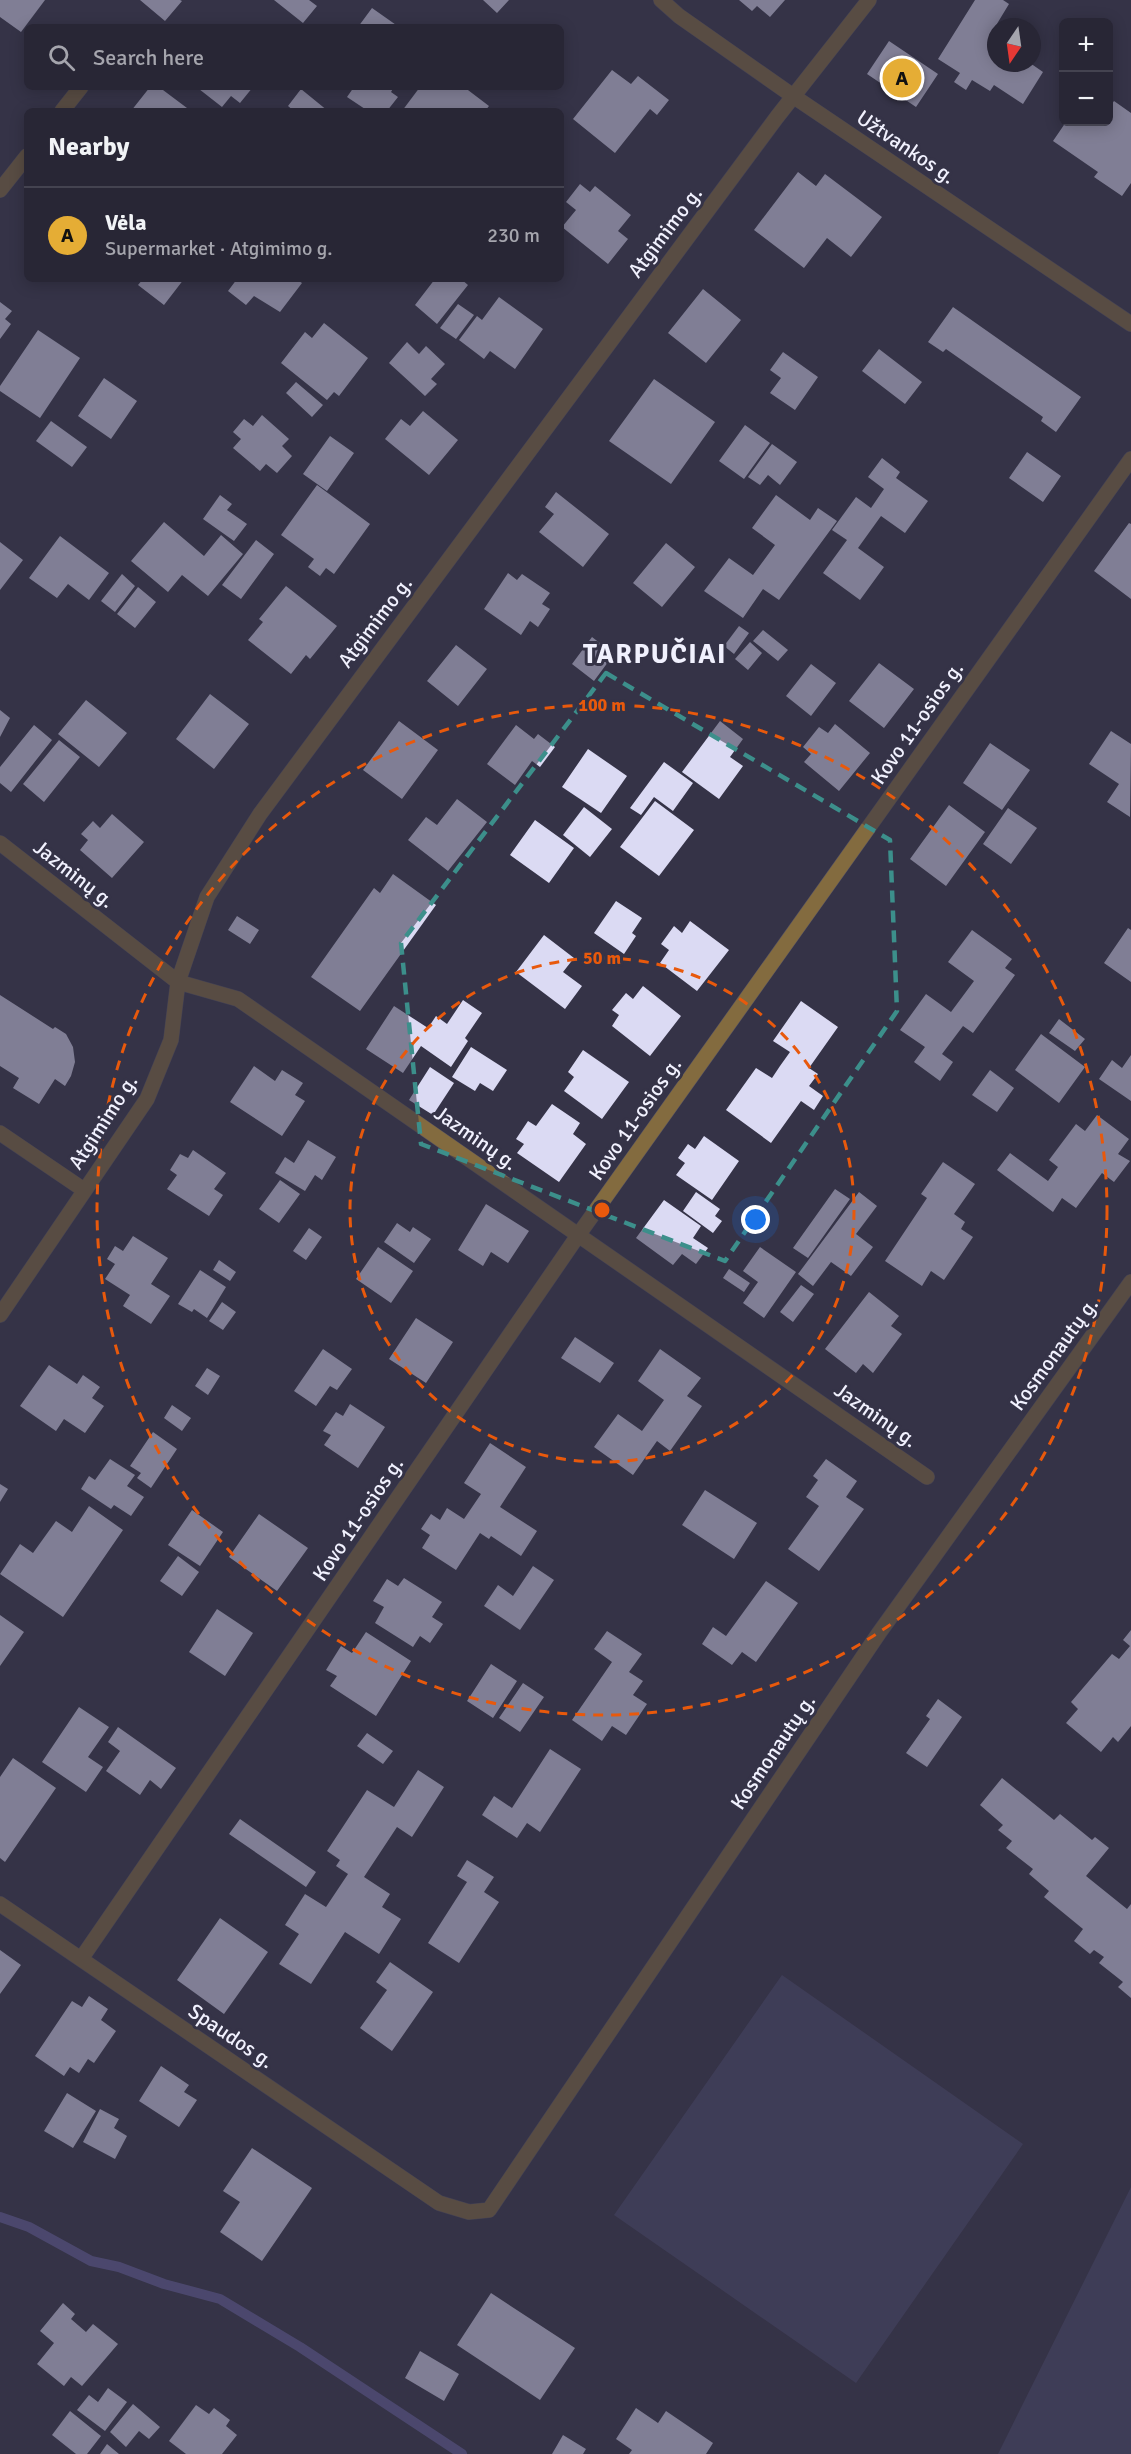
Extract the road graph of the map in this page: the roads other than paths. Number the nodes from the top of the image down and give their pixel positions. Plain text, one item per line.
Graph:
1 (661, 0) edge
2 (869, 0) edge
3 (79, 90) edge
4 (793, 96) junction
5 (64, 108) edge
6 (24, 160) edge
7 (0, 190) edge
8 (1131, 324) edge
9 (1131, 459) edge
10 (0, 843) edge
11 (178, 981) junction
12 (0, 1133) edge
13 (84, 1190) junction
14 (579, 1234) junction
15 (1131, 1282) edge
16 (0, 1315) edge
17 (927, 1477) dead end
18 (0, 1904) edge
19 (81, 1959) junction
20 (439, 2203) joint

1 - 4 street, Užtvankos g.
2 - 4 street, Atgimimo g.
3 - 5 street
4 - 8 street, Užtvankos g.
4 - 11 street, Atgimimo g.
6 - 7 street
9 - 14 street, Kovo 11-osios g.
10 - 11 street, Jazminų g.
11 - 13 street, Atgimimo g.
11 - 14 street, Jazminų g.
12 - 13 street
13 - 16 street, Atgimimo g.
14 - 17 street, Jazminų g.
14 - 19 street, Kovo 11-osios g.
15 - 20 street, Kosmonautų g.
18 - 19 street, Spaudos g.
19 - 20 street, Spaudos g.

